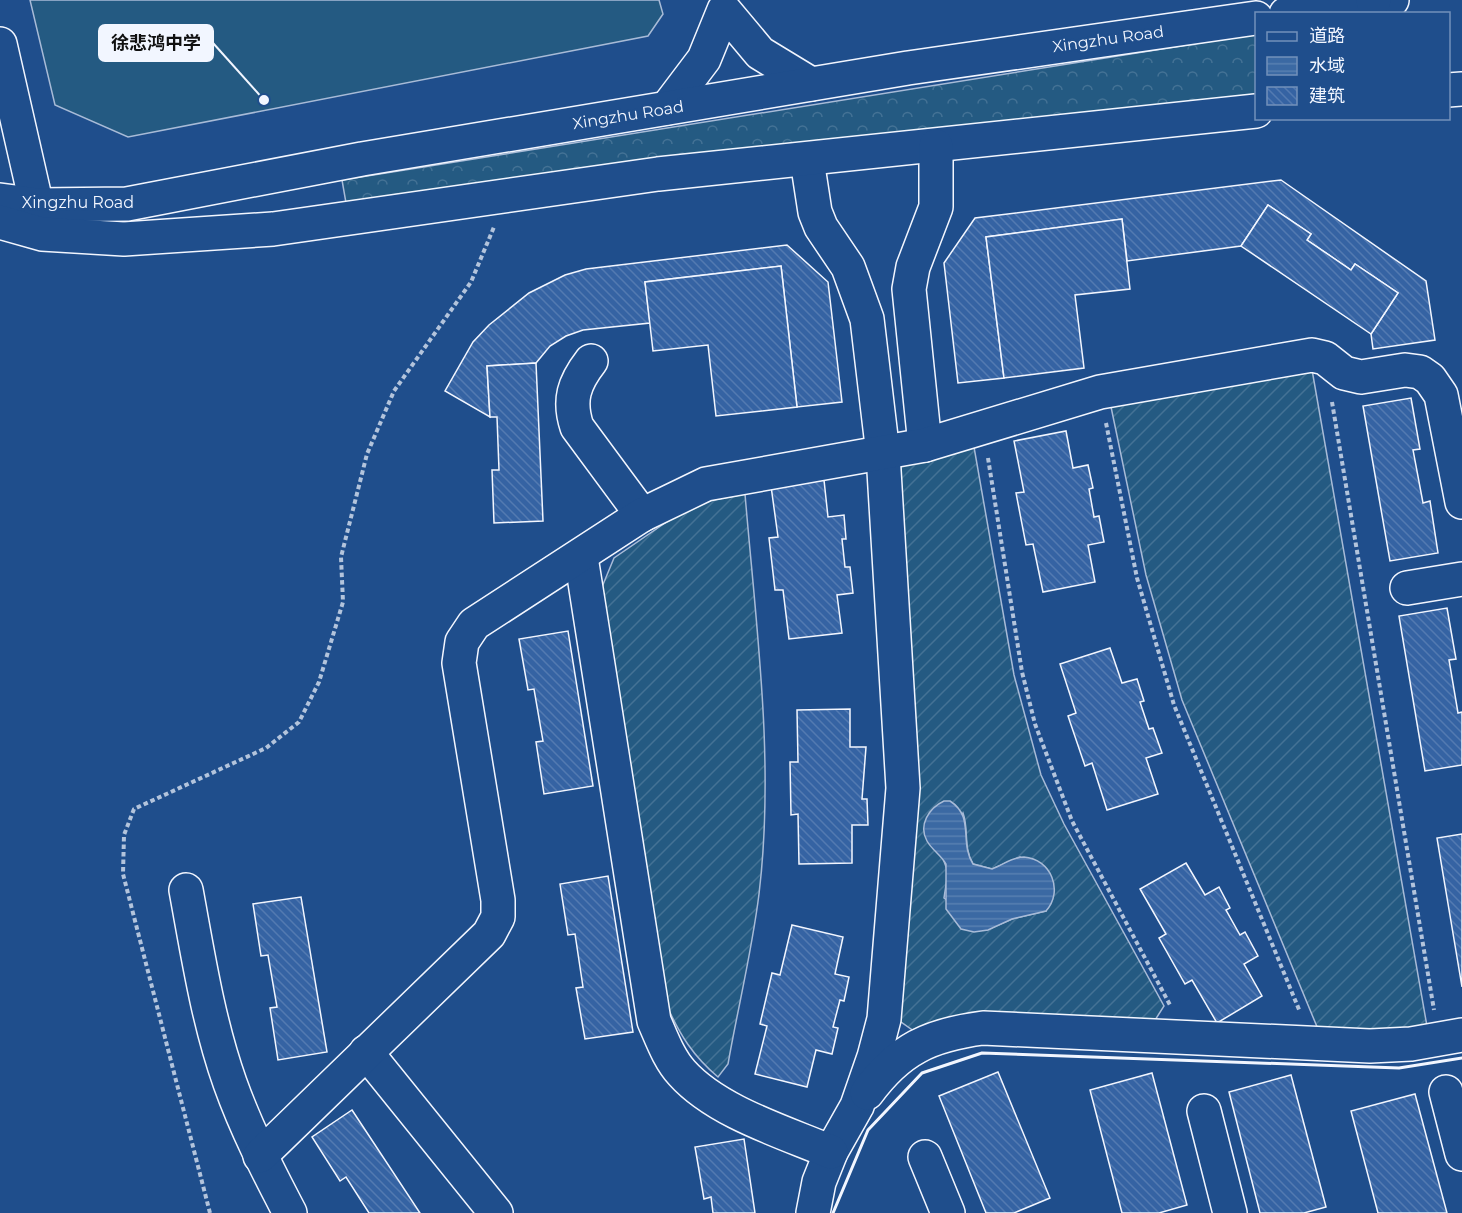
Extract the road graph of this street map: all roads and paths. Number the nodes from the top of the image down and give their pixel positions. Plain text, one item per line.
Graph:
1 (1380, 0) edge
2 (723, 5) edge
3 (1299, 12) edge
4 (1255, 18) edge
5 (0, 44) edge
6 (811, 84) junction
7 (668, 108) junction
8 (1255, 111) edge
9 (936, 146) junction
10 (807, 160) junction
11 (507, 196) junction
12 (0, 200) edge
13 (40, 220) junction
14 (0, 222) edge
15 (1325, 358) junction
16 (591, 361) dead end
17 (1100, 392) junction
18 (983, 427) junction
19 (925, 445) junction
20 (883, 454) junction
21 (1462, 502) edge
22 (642, 515) junction
23 (581, 557) junction
24 (1462, 579) edge
25 (1407, 588) dead end
26 (186, 890) dead end
27 (1188, 1037) junction
28 (1450, 1038) edge
29 (1313, 1043) junction
30 (366, 1052) junction
31 (1446, 1092) dead end
32 (856, 1106) junction
33 (1204, 1111) dead end
34 (831, 1152) junction
35 (1462, 1154) edge
36 (260, 1156) junction
37 (925, 1157) dead end
38 (210, 1213) edge
39 (290, 1213) edge
40 (496, 1213) edge
41 (813, 1213) edge
42 (948, 1213) edge
43 (1230, 1213) edge

1 - 3 street
2 - 6 street
2 - 7 street
4 - 6 street, Xingzhu Road
5 - 13 street
6 - 7 street, Xingzhu Road
7 - 13 street, Xingzhu Road
8 - 9 street, Xingzhu Road
9 - 10 street, Xingzhu Road
9 - 19 street
10 - 11 street, Xingzhu Road
10 - 20 street
11 - 13 street, Xingzhu Road
11 - 38 path
12 - 13 street, Xingzhu Road
13 - 14 street, Xingzhu Road
15 - 17 street
15 - 21 street
15 - 28 path
16 - 22 street
17 - 18 street
17 - 29 path
18 - 19 street
18 - 27 path
19 - 20 street
20 - 22 street
20 - 32 street
22 - 23 street
23 - 30 street
23 - 34 street
24 - 25 street
26 - 36 street
27 - 29 street
27 - 32 street
28 - 29 street
30 - 36 street
30 - 40 street
31 - 35 street
32 - 34 street
33 - 43 street
34 - 41 street
36 - 39 street
37 - 42 street

